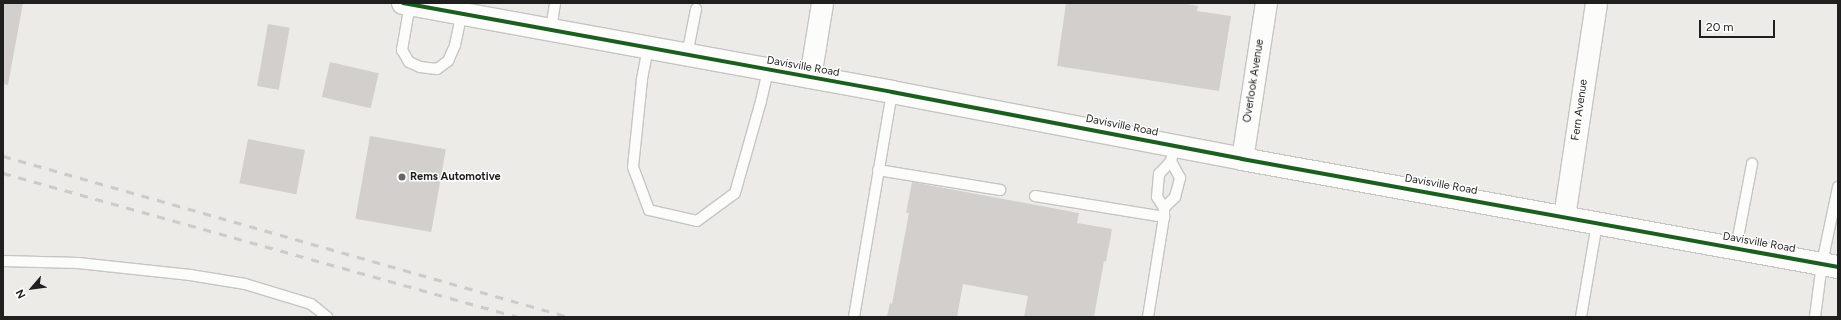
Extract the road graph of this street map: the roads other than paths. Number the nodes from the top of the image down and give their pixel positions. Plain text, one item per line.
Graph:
1 (555, 3) edge
2 (822, 3) edge
3 (1266, 3) edge
4 (1596, 3) edge
5 (407, 4) edge
6 (696, 9) dead end
7 (462, 13) junction
8 (551, 29) junction
9 (648, 48) junction
10 (687, 55) junction
11 (768, 70) junction
12 (810, 77) junction
13 (892, 92) junction
14 (1173, 153) junction
15 (1242, 159) junction
16 (1752, 164) dead end
17 (878, 170) junction
18 (1838, 187) edge
19 (1000, 190) dead end
20 (1035, 196) dead end
21 (1164, 212) junction
22 (1564, 217) junction
23 (1597, 223) junction
24 (1736, 248) junction
25 (3, 261) edge
26 (1830, 265) edge
27 (327, 317) edge
28 (854, 317) edge
29 (1148, 317) edge
30 (1581, 317) edge
31 (1815, 317) edge

1 - 8 lane
2 - 12 street
3 - 15 street, Overlook Avenue
4 - 22 street, Fern Avenue
5 - 7 street, Davisville Road
5 - 7 lane
6 - 10 lane
7 - 8 street, Davisville Road
8 - 9 street, Davisville Road
9 - 10 street, Davisville Road
9 - 11 lane
10 - 11 street, Davisville Road
11 - 12 street, Davisville Road
12 - 13 street, Davisville Road
13 - 14 street, Davisville Road
13 - 17 lane
14 - 15 street, Davisville Road
14 - 21 lane
14 - 21 lane
15 - 22 street, Davisville Road
16 - 24 lane
17 - 19 lane
17 - 28 lane
18 - 26 lane
20 - 21 lane
21 - 29 lane
22 - 23 street, Davisville Road
23 - 24 street, Davisville Road
23 - 30 lane
24 - 26 street, Davisville Road
25 - 27 lane
26 - 31 lane

